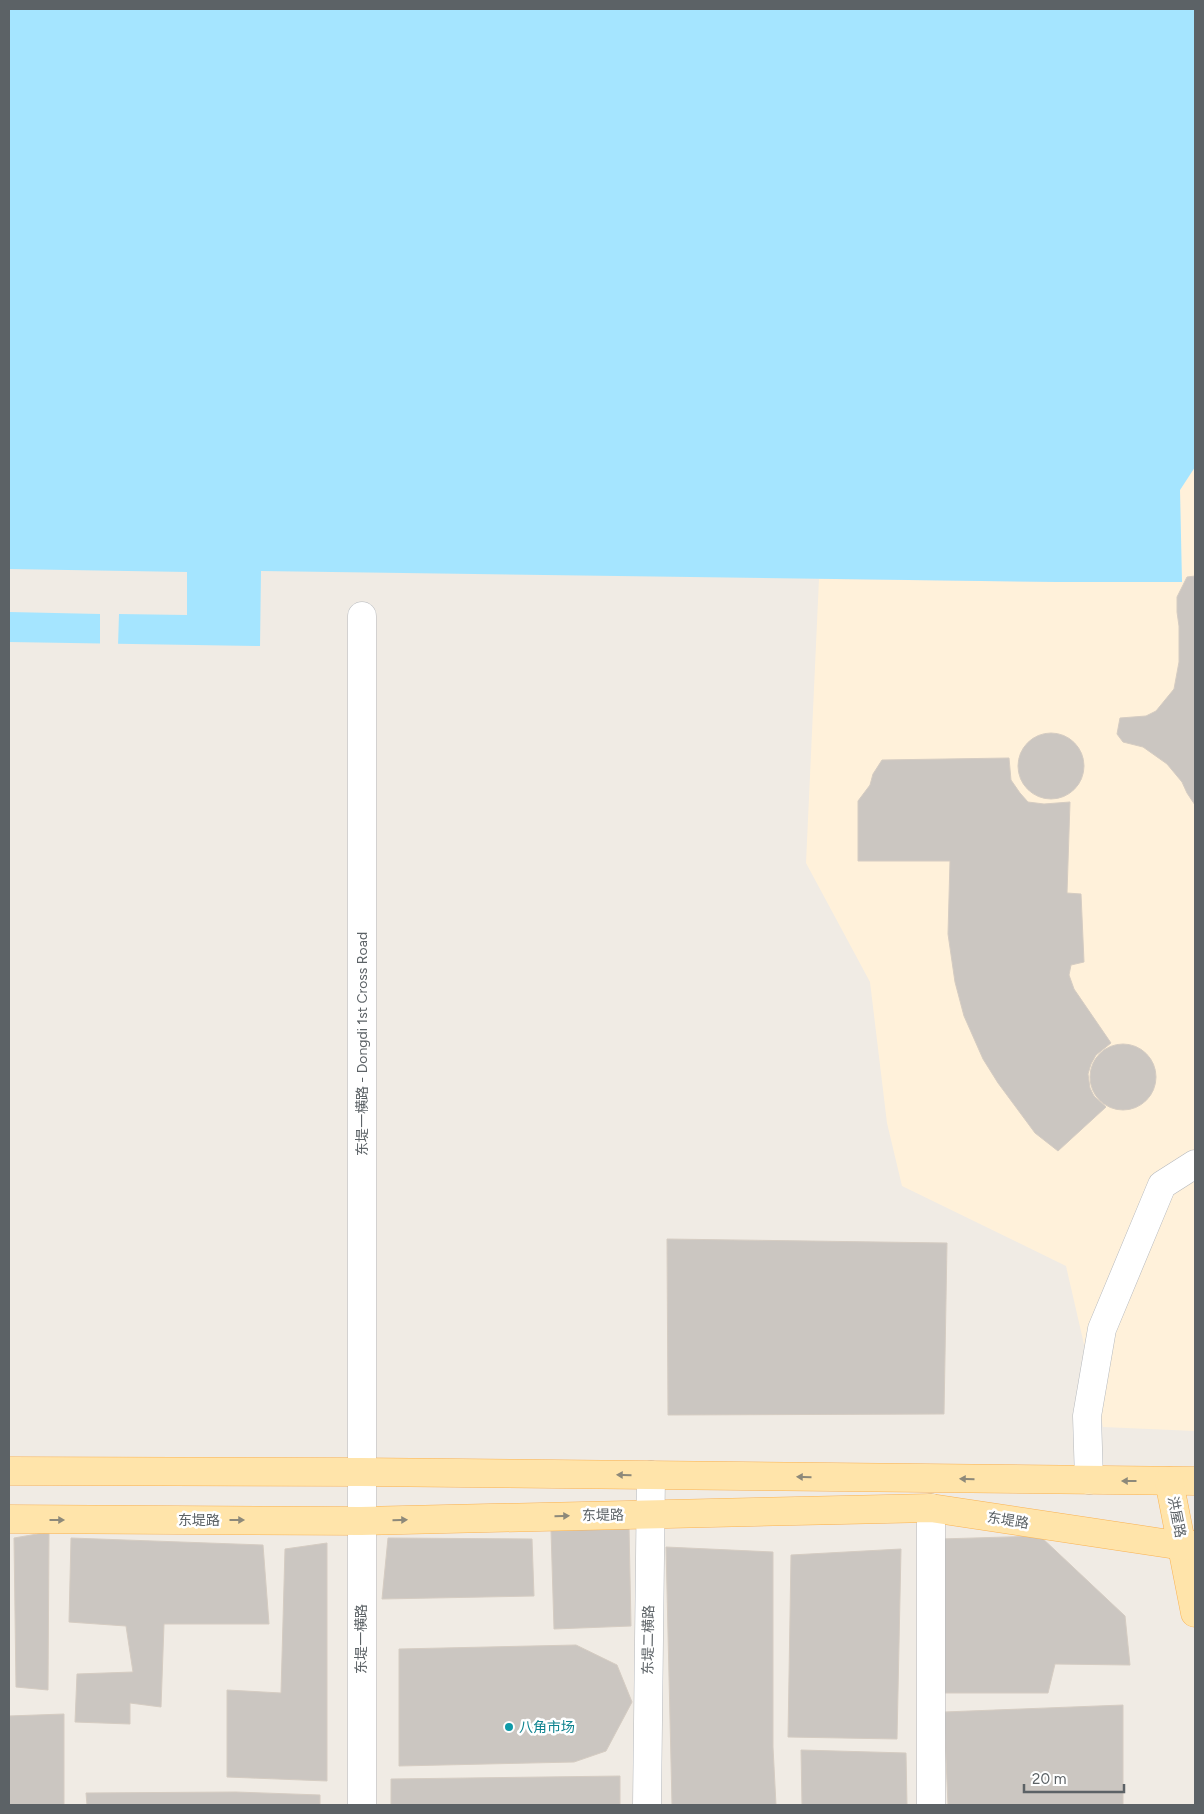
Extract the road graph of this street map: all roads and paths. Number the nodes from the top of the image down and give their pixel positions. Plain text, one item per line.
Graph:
1 (362, 616) dead end
2 (1195, 1164) edge
3 (9, 1470) edge
4 (361, 1472) junction
5 (651, 1475) junction
6 (1089, 1480) junction
7 (1182, 1481) edge
8 (930, 1508) junction
9 (650, 1514) junction
10 (9, 1519) edge
11 (361, 1521) junction
12 (1189, 1546) edge
13 (1195, 1613) edge
14 (362, 1805) edge
15 (646, 1805) edge
16 (931, 1805) edge

1 - 4 street, 东堤一横路 - Dongdi 1st Cross Road
2 - 6 street
3 - 4 main road
5 -> 4 main road
4 - 11 street, 东堤一横路
6 -> 5 main road
5 - 9 street, 东堤二横路
7 -> 6 main road
7 - 12 main road, 洪屋路
8 - 9 main road, 东堤路
8 - 12 main road, 东堤路
8 - 16 street
11 -> 9 main road, 东堤路
9 - 15 street, 东堤二横路
10 -> 11 main road, 东堤路
11 - 14 street, 东堤一横路
12 - 13 main road, 洪屋路

